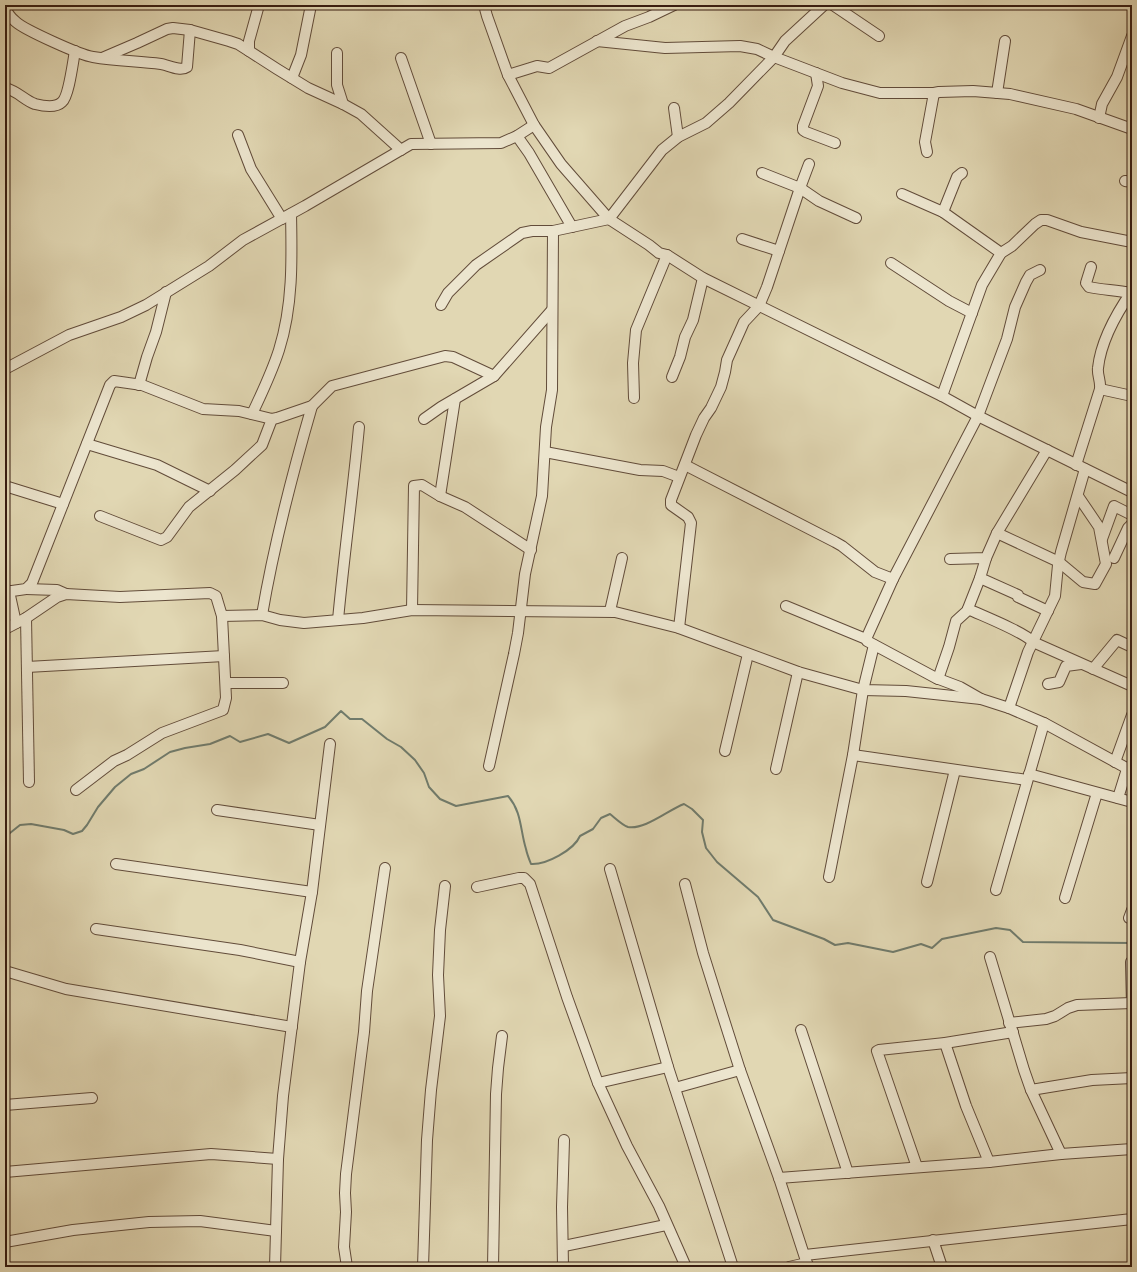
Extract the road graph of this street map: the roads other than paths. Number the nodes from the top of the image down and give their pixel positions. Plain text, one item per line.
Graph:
1 (259, 5) edge
2 (311, 5) edge
3 (484, 5) edge
4 (674, 5) edge
5 (824, 5) edge
6 (833, 5) edge
7 (6, 10) edge
8 (190, 30) junction
9 (879, 36) dead end
10 (1132, 36) edge
11 (597, 41) junction
12 (1004, 41) dead end
13 (75, 51) junction
14 (249, 51) junction
15 (337, 53) dead end
16 (774, 57) junction
17 (102, 58) junction
18 (401, 58) dead end
19 (816, 73) junction
20 (508, 75) junction
21 (292, 78) junction
22 (5, 88) edge
23 (934, 93) junction
24 (997, 93) junction
25 (343, 104) junction
26 (674, 108) dead end
27 (1099, 118) junction
28 (534, 124) junction
29 (1132, 129) edge
30 (238, 135) dead end
31 (517, 136) junction
32 (678, 137) junction
33 (836, 143) dead end
34 (430, 144) junction
35 (401, 150) junction
36 (927, 152) dead end
37 (809, 164) dead end
38 (762, 173) dead end
39 (962, 174) dead end
40 (800, 188) junction
41 (902, 194) dead end
42 (943, 212) junction
43 (291, 214) junction
44 (856, 218) dead end
45 (282, 219) junction
46 (609, 220) junction
47 (572, 227) junction
48 (553, 231) junction
49 (742, 239) dead end
50 (1132, 242) edge
51 (779, 251) junction
52 (1001, 253) junction
53 (667, 255) junction
54 (891, 263) dead end
55 (1091, 267) dead end
56 (1040, 270) dead end
57 (703, 278) junction
58 (166, 292) junction
59 (1131, 292) edge
60 (441, 305) dead end
61 (759, 306) junction
62 (552, 310) junction
63 (972, 313) junction
64 (5, 369) edge
65 (494, 376) junction
66 (672, 377) dead end
67 (139, 385) junction
68 (1100, 389) junction
69 (942, 396) junction
70 (1132, 396) edge
71 (634, 398) dead end
72 (455, 399) junction
73 (312, 406) junction
74 (252, 414) junction
75 (978, 416) junction
76 (272, 419) junction
77 (424, 419) dead end
78 (359, 427) dead end
79 (87, 444) junction
80 (1047, 450) junction
81 (545, 452) junction
82 (685, 465) junction
83 (1081, 467) junction
84 (679, 477) junction
85 (5, 486) edge
86 (210, 491) junction
87 (1132, 492) edge
88 (440, 496) junction
89 (1078, 496) junction
90 (63, 504) junction
91 (1132, 515) edge
92 (100, 516) dead end
93 (1132, 524) edge
94 (997, 533) junction
95 (1101, 541) junction
96 (530, 550) junction
97 (622, 558) dead end
98 (986, 558) junction
99 (1114, 558) dead end
100 (950, 559) dead end
101 (1059, 562) junction
102 (980, 578) junction
103 (893, 579) junction
104 (26, 589) junction
105 (7, 592) edge
106 (66, 594) junction
107 (786, 606) dead end
108 (968, 609) junction
109 (412, 610) junction
110 (520, 611) junction
111 (610, 611) junction
112 (1048, 611) junction
113 (262, 615) junction
114 (222, 616) junction
115 (26, 618) junction
116 (338, 620) junction
117 (16, 623) junction
118 (679, 628) junction
119 (5, 629) edge
120 (870, 642) junction
121 (1033, 642) junction
122 (1132, 647) edge
123 (748, 654) junction
124 (224, 656) junction
125 (1081, 664) junction
126 (27, 667) junction
127 (1094, 669) junction
128 (798, 672) junction
129 (938, 679) junction
130 (226, 683) junction
131 (283, 683) dead end
132 (1048, 684) dead end
133 (1132, 686) edge
134 (863, 690) junction
135 (981, 699) junction
136 (1009, 708) junction
137 (1132, 715) edge
138 (1044, 723) junction
139 (330, 744) dead end
140 (725, 751) dead end
141 (853, 755) junction
142 (1115, 762) junction
143 (489, 766) dead end
144 (776, 769) dead end
145 (955, 770) junction
146 (1130, 770) edge
147 (1028, 777) junction
148 (29, 782) dead end
149 (76, 790) dead end
150 (1097, 793) junction
151 (1118, 798) junction
152 (1132, 802) edge
153 (217, 810) dead end
154 (320, 825) junction
155 (116, 864) dead end
156 (385, 868) dead end
157 (610, 870) dead end
158 (829, 877) dead end
159 (927, 882) dead end
160 (686, 884) dead end
161 (445, 886) dead end
162 (477, 887) dead end
163 (996, 890) dead end
164 (312, 892) junction
165 (1064, 898) dead end
166 (96, 929) dead end
167 (990, 957) dead end
168 (300, 962) junction
169 (1131, 962) dead end
170 (5, 971) edge
171 (1132, 1004) edge
172 (292, 1027) junction
173 (1011, 1028) junction
174 (801, 1030) dead end
175 (502, 1036) dead end
176 (945, 1043) junction
177 (668, 1067) junction
178 (740, 1070) junction
179 (1132, 1078) edge
180 (598, 1083) junction
181 (675, 1088) junction
182 (1031, 1090) junction
183 (92, 1098) dead end
184 (5, 1105) edge
185 (564, 1140) dead end
186 (1132, 1149) edge
187 (1061, 1154) junction
188 (278, 1159) junction
189 (989, 1162) junction
190 (917, 1167) junction
191 (5, 1172) edge
192 (848, 1173) junction
193 (779, 1178) junction
194 (1132, 1218) edge
195 (666, 1225) junction
196 (276, 1231) junction
197 (934, 1240) junction
198 (5, 1242) edge
199 (564, 1246) junction
200 (806, 1261) edge
201 (275, 1267) edge
202 (347, 1267) edge
203 (423, 1267) edge
204 (493, 1267) edge
205 (563, 1267) edge
206 (686, 1267) edge
207 (733, 1267) edge
208 (789, 1267) edge
209 (942, 1267) edge

1 - 14 street
2 - 21 street
3 - 20 street
4 - 11 street
5 - 16 street
6 - 9 street
7 - 13 street
8 - 14 street
8 - 17 street
8 - 17 street
10 - 27 street
11 - 16 street
11 - 20 street
12 - 24 street
13 - 17 street
13 - 22 street
14 - 21 street
15 - 25 street
16 - 19 street
16 - 32 street
18 - 34 street
19 - 23 street
19 - 33 street
20 - 28 street
21 - 25 street
23 - 24 street
23 - 36 street
24 - 27 street
25 - 35 street
26 - 32 street
27 - 29 street
28 - 31 street
28 - 46 street
30 - 45 street
31 - 34 street
31 - 47 street
32 - 46 street
34 - 35 street
35 - 43 street
37 - 40 street
38 - 40 street
39 - 42 street
40 - 44 street
40 - 51 street
41 - 42 street
42 - 52 street
43 - 45 street
43 - 74 street
45 - 58 street
46 - 47 street
46 - 53 street
47 - 48 street
48 - 60 street
48 - 62 street
49 - 51 street
50 - 52 street
51 - 61 street
52 - 63 street
53 - 57 street
53 - 71 street
54 - 63 street
55 - 59 street
56 - 75 street
57 - 61 street
57 - 66 street
58 - 64 street
58 - 67 street
59 - 68 street
61 - 69 street
61 - 82 street
62 - 65 street
62 - 81 street
63 - 69 street
65 - 72 street
65 - 73 street
67 - 74 street
67 - 79 street
68 - 70 street
68 - 83 street
69 - 75 street
72 - 77 street
72 - 88 street
73 - 76 street
73 - 113 street
74 - 76 street
75 - 80 street
75 - 103 street
76 - 86 street
78 - 116 street
79 - 86 street
79 - 90 street
80 - 83 street
80 - 94 street
81 - 84 street
81 - 96 street
82 - 84 street
82 - 103 street
83 - 87 street
83 - 89 street
84 - 118 street
85 - 90 street
86 - 92 street
88 - 96 street
88 - 109 street
89 - 95 street
89 - 101 street
90 - 104 street
91 - 95 street
93 - 99 street
94 - 98 street
94 - 101 street
95 - 101 street
96 - 110 street
97 - 111 street
98 - 100 street
98 - 102 street
101 - 112 street
102 - 108 street
102 - 112 street
103 - 120 street
104 - 105 street
104 - 106 street
105 - 117 street
106 - 114 street
106 - 115 street
107 - 120 street
108 - 121 street
108 - 129 street
109 - 110 street
109 - 116 street
110 - 111 street
110 - 143 street
111 - 118 street
112 - 121 street
113 - 114 street
113 - 116 street
114 - 124 street
115 - 117 street
115 - 126 street
117 - 119 street
118 - 123 street
120 - 129 street
120 - 134 street
121 - 125 street
121 - 136 street
122 - 127 street
123 - 128 street
123 - 140 street
124 - 126 street
124 - 130 street
125 - 127 street
125 - 132 street
126 - 148 street
127 - 133 street
128 - 134 street
128 - 144 street
129 - 135 street
130 - 131 street
130 - 149 street
134 - 135 street
134 - 141 street
135 - 136 street
136 - 138 street
137 - 142 street
138 - 142 street
138 - 147 street
139 - 154 street
141 - 145 street
141 - 158 street
142 - 146 street
145 - 147 street
145 - 159 street
146 - 151 street
147 - 150 street
147 - 163 street
150 - 151 street
150 - 165 street
151 - 152 street
153 - 154 street
154 - 164 street
155 - 164 street
156 - 202 street
157 - 177 street
160 - 178 street
161 - 203 street
162 - 180 street
164 - 168 street
166 - 168 street
167 - 173 street
168 - 172 street
169 - 171 street
170 - 172 street
171 - 173 street
172 - 188 street
173 - 176 street
173 - 182 street
174 - 192 street
175 - 204 street
176 - 189 street
176 - 190 street
177 - 180 street
177 - 181 street
178 - 181 street
178 - 193 street
179 - 182 street
180 - 195 street
181 - 207 street
182 - 187 street
183 - 184 street
185 - 199 street
186 - 187 street
187 - 189 street
188 - 191 street
188 - 196 street
189 - 190 street
190 - 192 street
192 - 193 street
193 - 200 street
194 - 197 street
195 - 199 street
195 - 206 street
196 - 198 street
196 - 201 street
197 - 200 street
197 - 209 street
199 - 205 street
200 - 208 street

